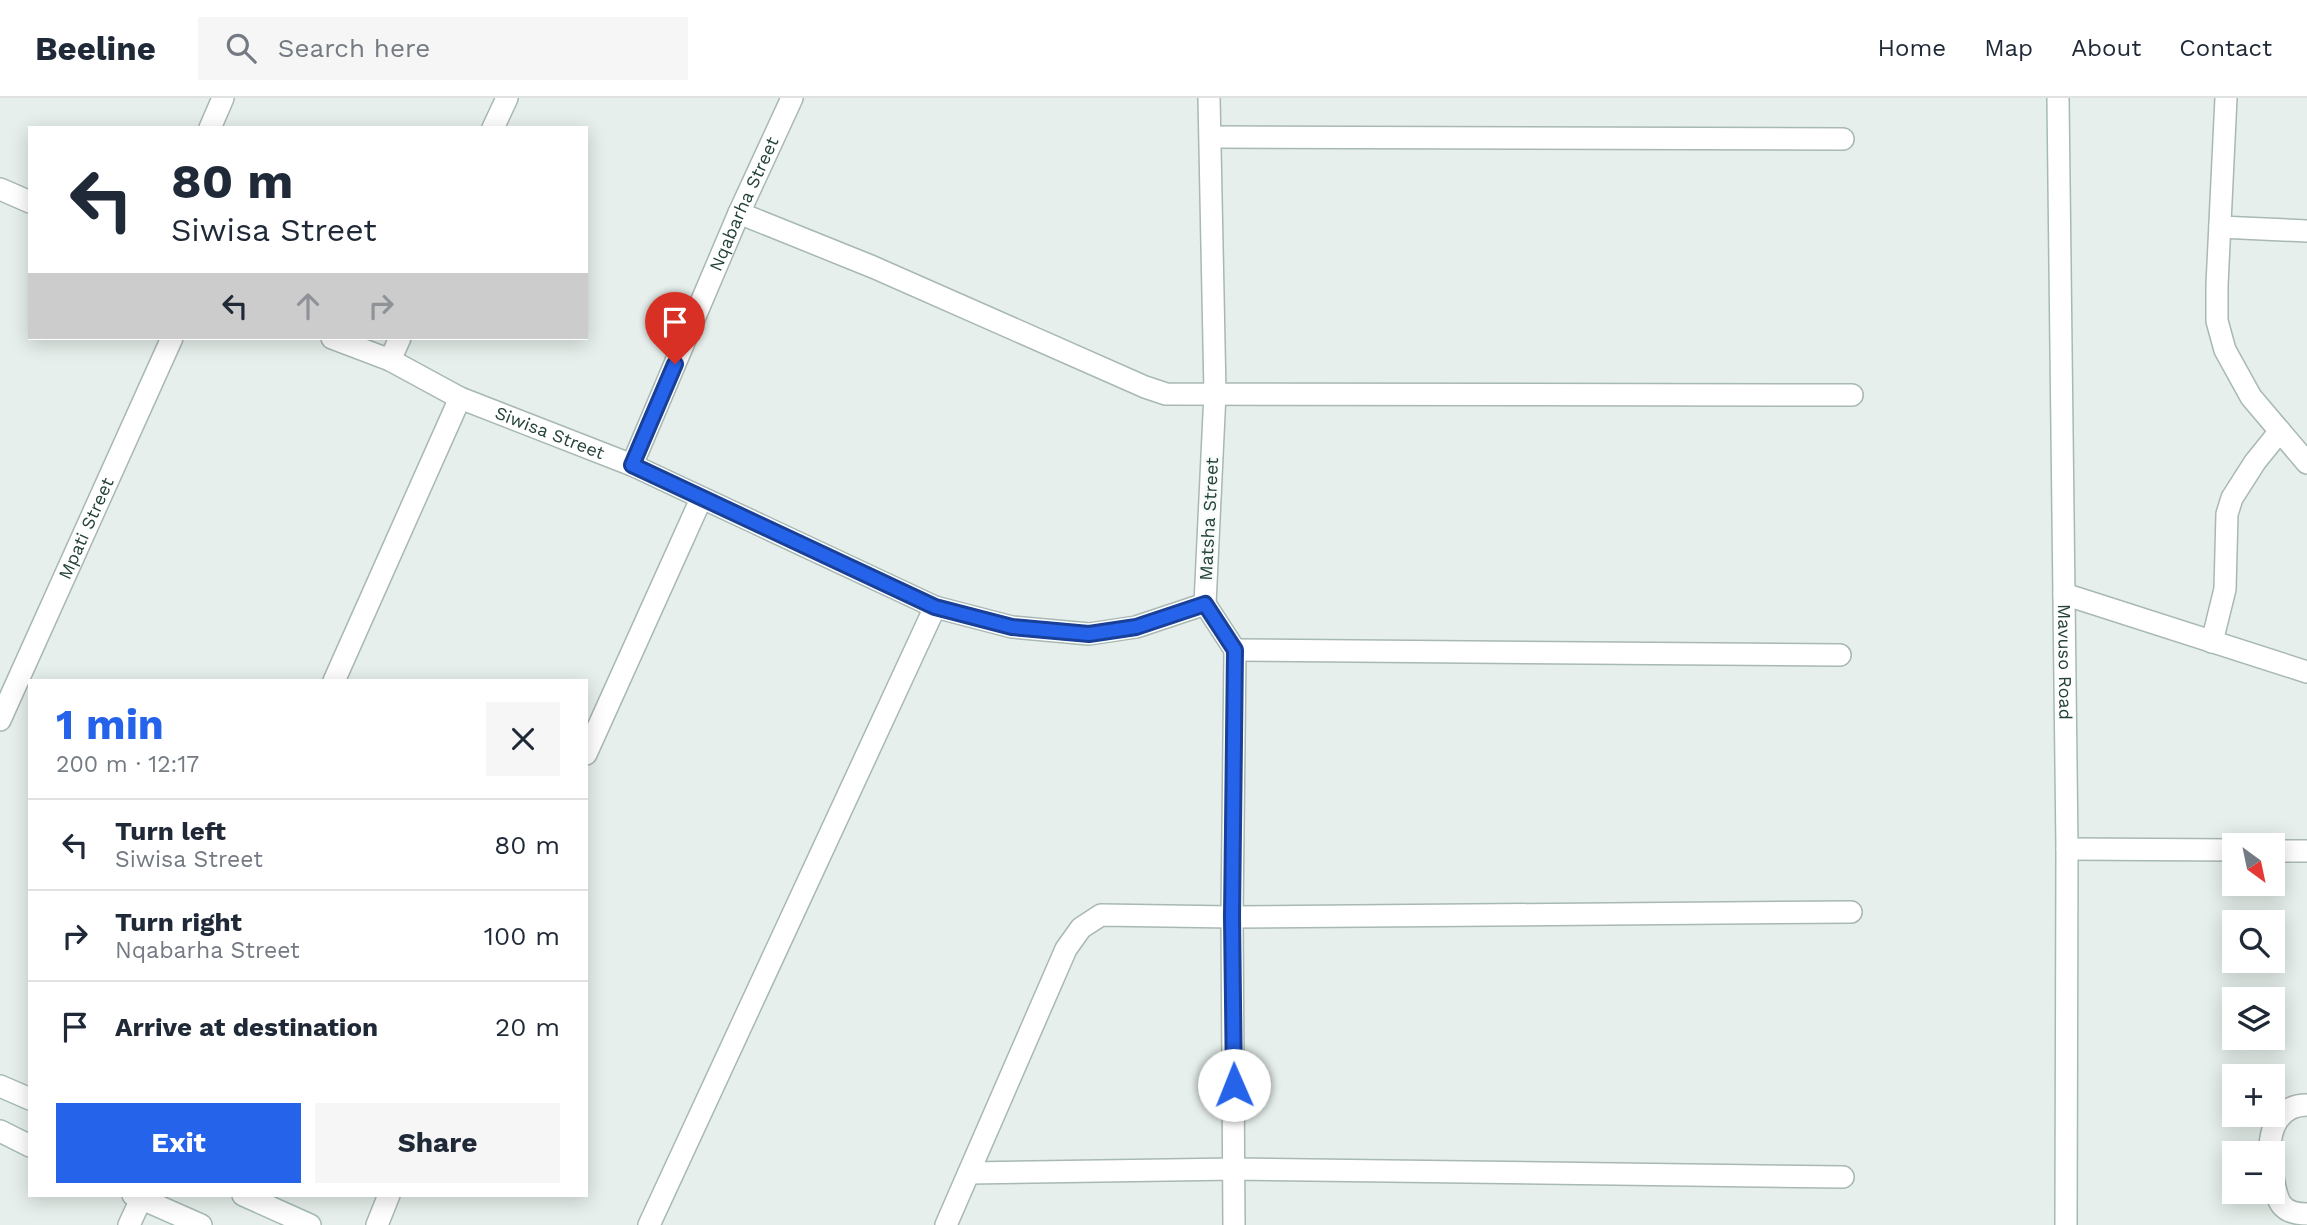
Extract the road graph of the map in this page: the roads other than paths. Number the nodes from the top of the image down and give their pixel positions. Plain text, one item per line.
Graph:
1 (223, 98) edge
2 (507, 98) edge
3 (792, 98) edge
4 (1209, 98) edge
5 (2058, 98) edge
6 (2226, 98) edge
7 (210, 126) edge
8 (494, 126) edge
9 (1211, 136) junction
10 (1843, 139) dead end
11 (0, 188) edge
12 (28, 201) edge
13 (740, 213) junction
14 (2220, 227) junction
15 (2307, 231) edge
16 (171, 340) edge
17 (337, 340) edge
18 (399, 340) edge
19 (390, 360) junction
20 (1215, 394) junction
21 (1852, 395) dead end
22 (460, 398) junction
23 (2280, 431) junction
24 (2307, 463) edge
25 (632, 465) junction
26 (701, 499) junction
27 (2064, 594) junction
28 (1205, 604) junction
29 (935, 607) junction
30 (2212, 642) junction
31 (1235, 650) junction
32 (1840, 655) dead end
33 (2307, 672) edge
34 (335, 679) edge
35 (0, 720) edge
36 (588, 750) edge
37 (2067, 849) junction
38 (2222, 850) edge
39 (2286, 851) edge
40 (2307, 851) edge
41 (1851, 912) dead end
42 (1232, 917) junction
43 (0, 1086) edge
44 (28, 1098) edge
45 (2307, 1104) edge
46 (0, 1131) edge
47 (2271, 1141) edge
48 (28, 1145) edge
49 (1235, 1169) junction
50 (969, 1172) junction
51 (1843, 1177) dead end
52 (137, 1197) edge
53 (247, 1197) edge
54 (388, 1197) edge
55 (2281, 1204) edge
56 (2299, 1214) edge
57 (129, 1225) edge
58 (201, 1225) edge
59 (310, 1225) edge
60 (377, 1225) edge
61 (649, 1225) edge
62 (946, 1225) edge
63 (1234, 1225) edge
64 (2066, 1225) edge

1 - 7 street
2 - 8 street
3 - 13 street, Nqabarha Street
4 - 9 street, Matsha Street
5 - 27 street, Mavuso Road
6 - 14 street
9 - 10 street
9 - 20 street, Matsha Street
11 - 12 street
13 - 20 street
13 - 25 street, Nqabarha Street
14 - 15 street
14 - 23 street
16 - 35 street, Mpati Street
17 - 19 street, Siwisa Street
18 - 19 street
19 - 22 street, Siwisa Street
20 - 21 street
20 - 28 street, Matsha Street
22 - 25 street, Siwisa Street
22 - 34 street
23 - 24 street
23 - 30 street
25 - 26 street, Siwisa Street
26 - 29 street, Siwisa Street
26 - 36 street
27 - 30 street
27 - 37 street, Mavuso Road
28 - 29 street, Siwisa Street
28 - 31 street, Matsha Street
29 - 61 street
30 - 33 street
31 - 32 street
31 - 42 street
37 - 38 street
37 - 64 street, Mavuso Road
39 - 40 street
41 - 42 street
42 - 49 street
42 - 50 street
43 - 44 street
45 - 47 street
46 - 48 street
49 - 50 street
49 - 51 street
49 - 63 street
50 - 62 street
52 - 57 street
52 - 58 street
53 - 59 street
54 - 60 street
55 - 56 street

